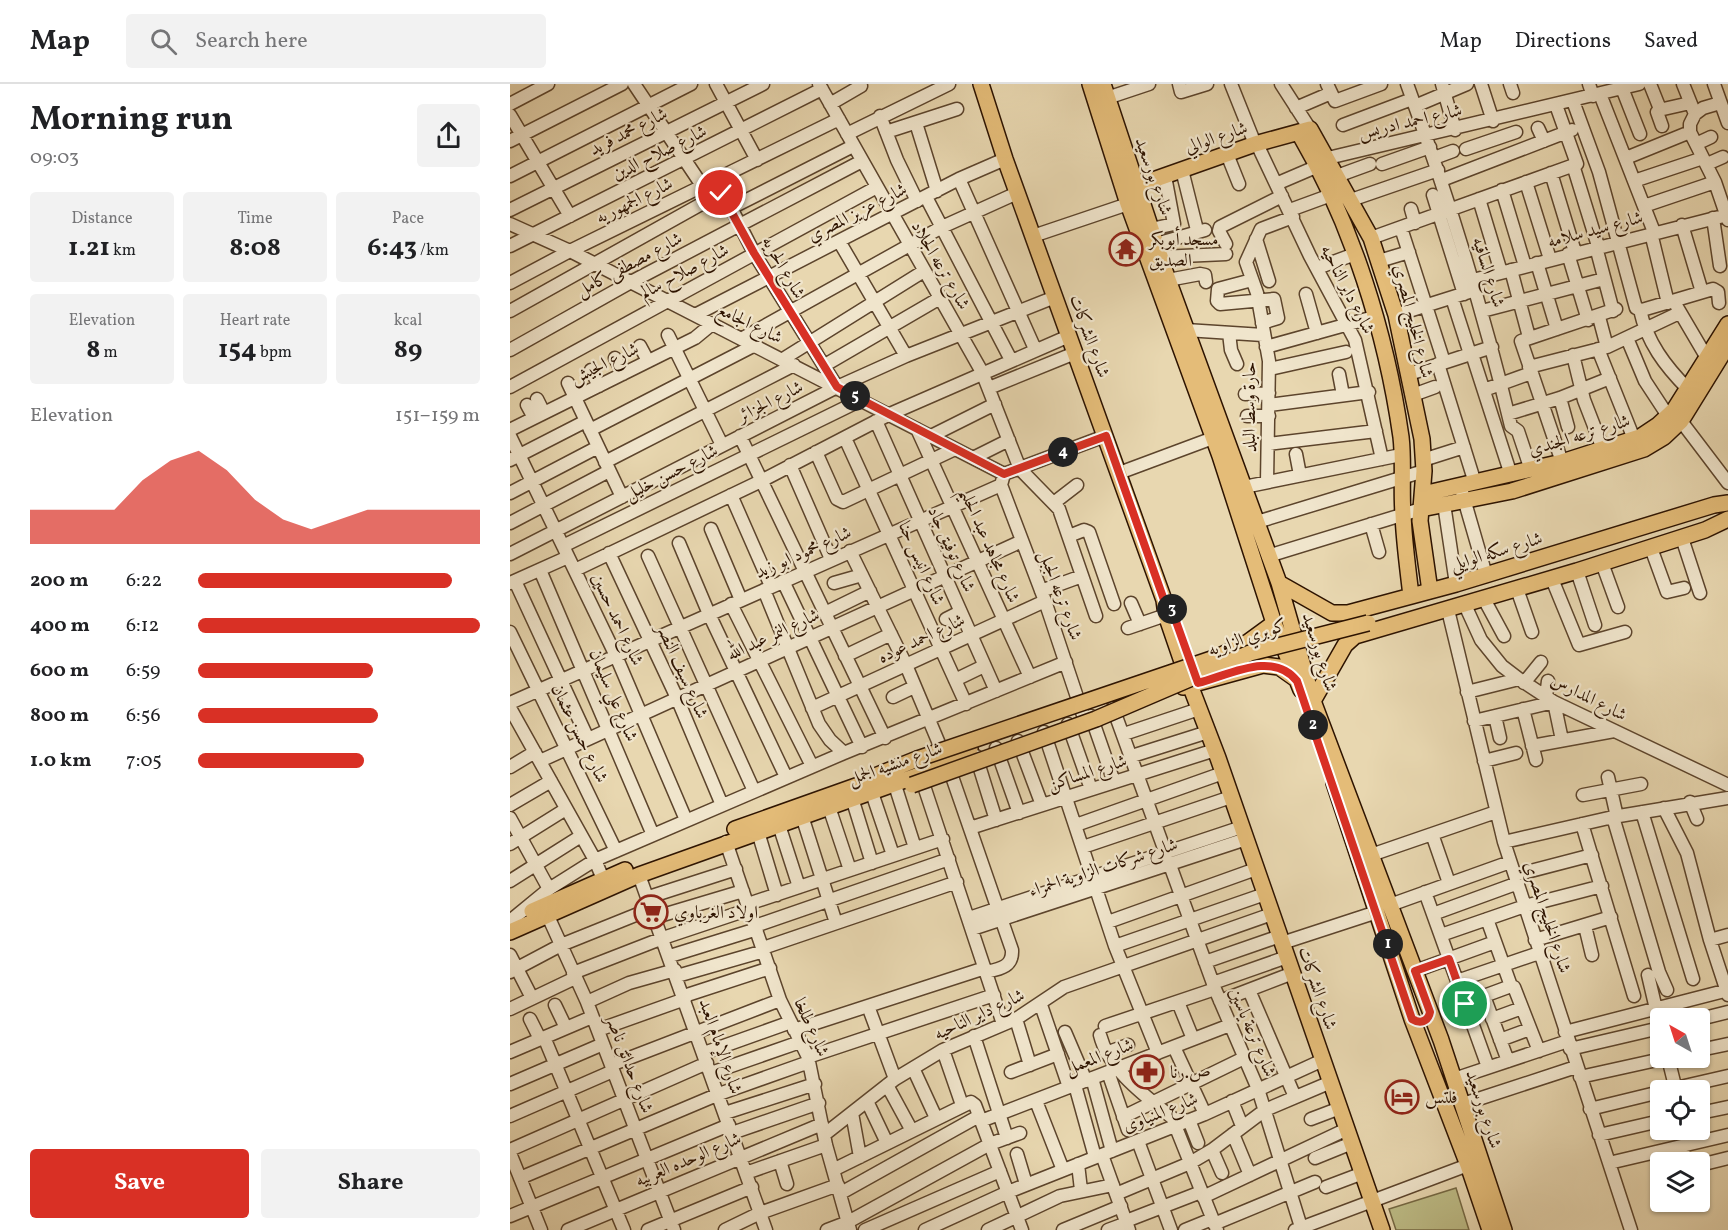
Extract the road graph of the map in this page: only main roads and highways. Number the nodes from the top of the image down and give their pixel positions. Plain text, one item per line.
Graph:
1 (981, 84) edge
2 (1089, 84) edge
3 (1105, 91) edge
4 (1304, 131) joint
5 (1323, 162) junction
6 (1136, 186) junction
7 (1728, 324) edge
8 (1728, 345) edge
9 (1718, 362) edge
10 (1674, 419) junction
11 (1466, 490) junction
12 (1422, 502) junction
13 (1728, 504) edge
14 (1728, 518) edge
15 (1279, 583) junction
16 (1430, 591) junction
17 (1411, 596) junction
18 (1348, 613) junction
19 (1274, 623) junction
20 (1350, 639) junction
21 (1244, 644) junction
22 (1249, 669) junction
23 (1192, 677) junction
24 (1297, 681) junction
25 (1313, 701) junction
26 (1086, 714) junction
27 (1219, 761) junction
28 (948, 764) junction
29 (916, 780) junction
30 (896, 786) joint
31 (870, 789) junction
32 (1384, 909) junction
33 (510, 921) edge
34 (510, 932) edge
35 (1430, 1012) junction
36 (1412, 1019) junction
37 (1441, 1040) junction
38 (1422, 1045) junction
39 (1382, 1230) edge
40 (1490, 1230) edge
41 (1504, 1230) edge

1 - 23 main road, شارع الشركات
2 - 19 main road, شارع بورسعيد
3 - 6 main road, شارع بورسعيد
4 - 5 main road, شارع الخليج المصري
4 - 6 main road, شارع الوالي
5 - 12 main road, شارع الخليج المصري
5 - 17 main road, شارع الخليج المصري
6 - 15 main road, شارع بورسعيد
7 - 9 main road, شارع ترعه الجندي
8 - 9 main road, شارع ترعه الجندي
9 - 10 main road, شارع ترعه الجندي
9 - 10 main road, شارع ترعه الجندي
10 - 11 main road, شارع ترعه الجندي
10 - 11 main road, شارع ترعه الجندي
11 - 12 main road, شارع ترعه الجندي
11 - 12 main road, شارع ترعه الجندي
12 - 16 main road, شارع الخليج المصري
13 - 16 main road, شارع سكه الوايلي
13 - 31 main road, كوبري الزاويه, bridge
14 - 20 main road
14 - 29 main road, كوبري الزاويه, bridge
15 - 18 main road, شارع سكه الوايلي
15 - 25 main road, شارع بورسعيد
16 - 17 main road, شارع سكه الوايلي
17 - 18 main road, شارع سكه الوايلي
18 - 20 main road
19 - 21 main road, شارع منشيه الجمل
19 - 24 main road, شارع بورسعيد
20 - 25 main road
21 - 22 main road
21 - 23 main road, شارع منشيه الجمل
22 - 23 main road, شارع منشيه الجمل
22 - 24 main road, شارع منشيه الجمل
23 - 26 main road, شارع منشيه الجمل
23 - 26 main road, شارع منشيه الجمل
23 - 27 main road, شارع الشركات
23 - 27 main road, شارع الشركات
24 - 32 main road, شارع بورسعيد
25 - 32 main road, شارع بورسعيد
26 - 28 main road, شارع منشيه الجمل
26 - 28 main road, شارع منشيه الجمل
27 - 39 main road, شارع الشركات
28 - 29 main road, شارع منشيه الجمل
28 - 31 main road, شارع منشيه الجمل
29 - 30 main road, كوبري الزاويه
30 - 31 main road, شارع منشيه الجمل
31 - 33 main road, شارع منشيه الجمل
31 - 34 main road, شارع منشيه الجمل
32 - 35 main road, شارع بورسعيد
32 - 36 main road, شارع بورسعيد
35 - 36 main road
35 - 37 main road, شارع بورسعيد
36 - 38 main road, شارع بورسعيد
37 - 38 main road
37 - 41 main road, شارع بورسعيد
38 - 40 main road, شارع بورسعيد

